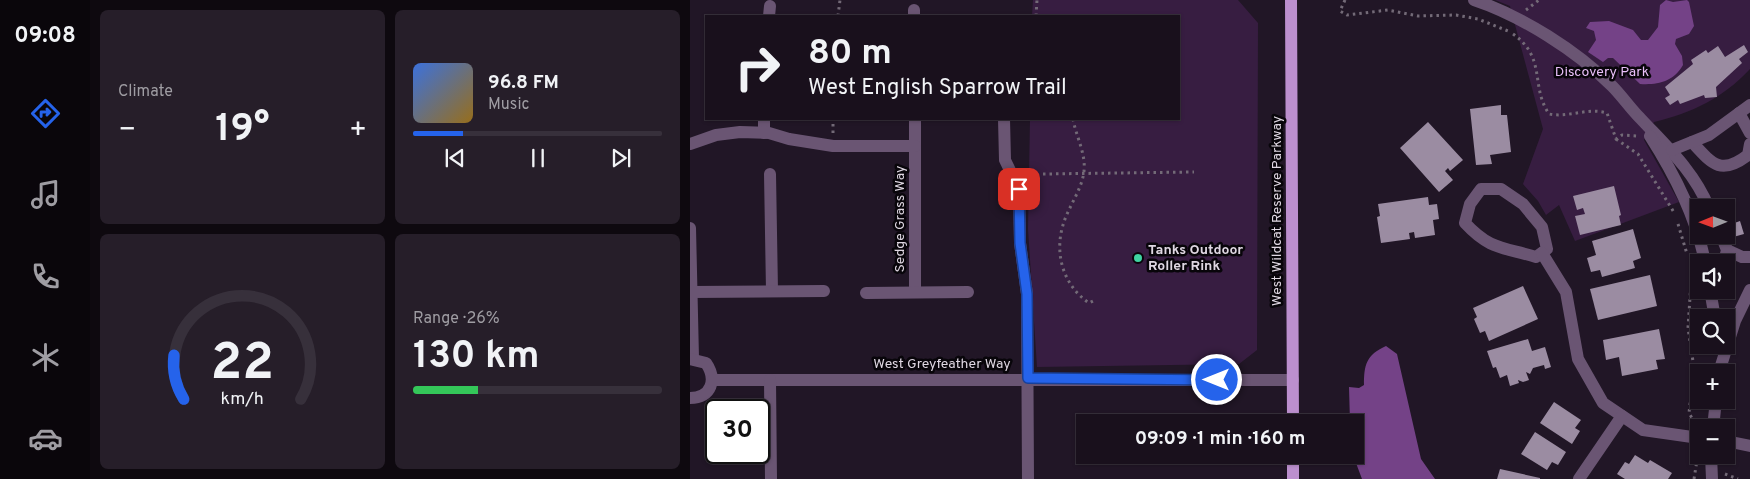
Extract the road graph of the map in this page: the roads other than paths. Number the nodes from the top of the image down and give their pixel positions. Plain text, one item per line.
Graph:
1 (1291, 0) edge
2 (1474, 0) edge
3 (1750, 105) edge
4 (1738, 113) junction
5 (1640, 118) junction
6 (764, 120) edge
7 (915, 120) edge
8 (1004, 120) edge
9 (764, 133) junction
10 (1750, 133) edge
11 (1692, 142) junction
12 (690, 144) edge
13 (1750, 144) edge
14 (915, 146) junction
15 (1672, 150) junction
16 (770, 174) dead end
17 (1705, 199) edge
18 (690, 228) edge
19 (1542, 253) junction
20 (1702, 254) edge
21 (1735, 257) edge
22 (1750, 257) edge
23 (1750, 290) edge
24 (772, 291) junction
25 (824, 291) dead end
26 (692, 292) junction
27 (915, 292) junction
28 (968, 292) dead end
29 (866, 293) dead end
30 (692, 359) edge
31 (1722, 364) edge
32 (1028, 378) junction
33 (713, 380) junction
34 (770, 380) junction
35 (1293, 380) junction
36 (690, 398) edge
37 (1293, 414) edge
38 (1622, 416) junction
39 (1690, 436) edge
40 (1735, 443) edge
41 (1750, 446) edge
42 (1293, 464) edge
43 (1711, 464) edge
44 (771, 479) edge
45 (1028, 479) edge
46 (1293, 479) edge
47 (1579, 479) edge
48 (1712, 479) edge

1 - 35 main road, West Wildcat Reserve Parkway
2 - 5 street
3 - 4 street
4 - 10 street
4 - 11 street
5 - 15 street
5 - 20 street
6 - 9 street
7 - 14 street, Sedge Grass Way
8 - 32 street
9 - 12 street, Sedge Grass Way
9 - 14 street, Sedge Grass Way
11 - 13 street
11 - 15 street
14 - 27 street, Sedge Grass Way
15 - 17 street
16 - 24 street
18 - 26 street
19 - 19 street
19 - 38 street
21 - 22 street
23 - 31 street
24 - 25 street
24 - 26 street
26 - 30 street
27 - 28 street, Sedge Grass Way
27 - 29 street, Sedge Grass Way
30 - 33 street
32 - 34 street, West Greyfeather Way
32 - 35 street, West Greyfeather Way
32 - 45 street
33 - 34 street, West Greyfeather Way
33 - 36 street
34 - 44 street
35 - 37 main road, West Wildcat Reserve Parkway
38 - 39 street
38 - 47 street
40 - 41 street
42 - 46 main road
43 - 48 street

